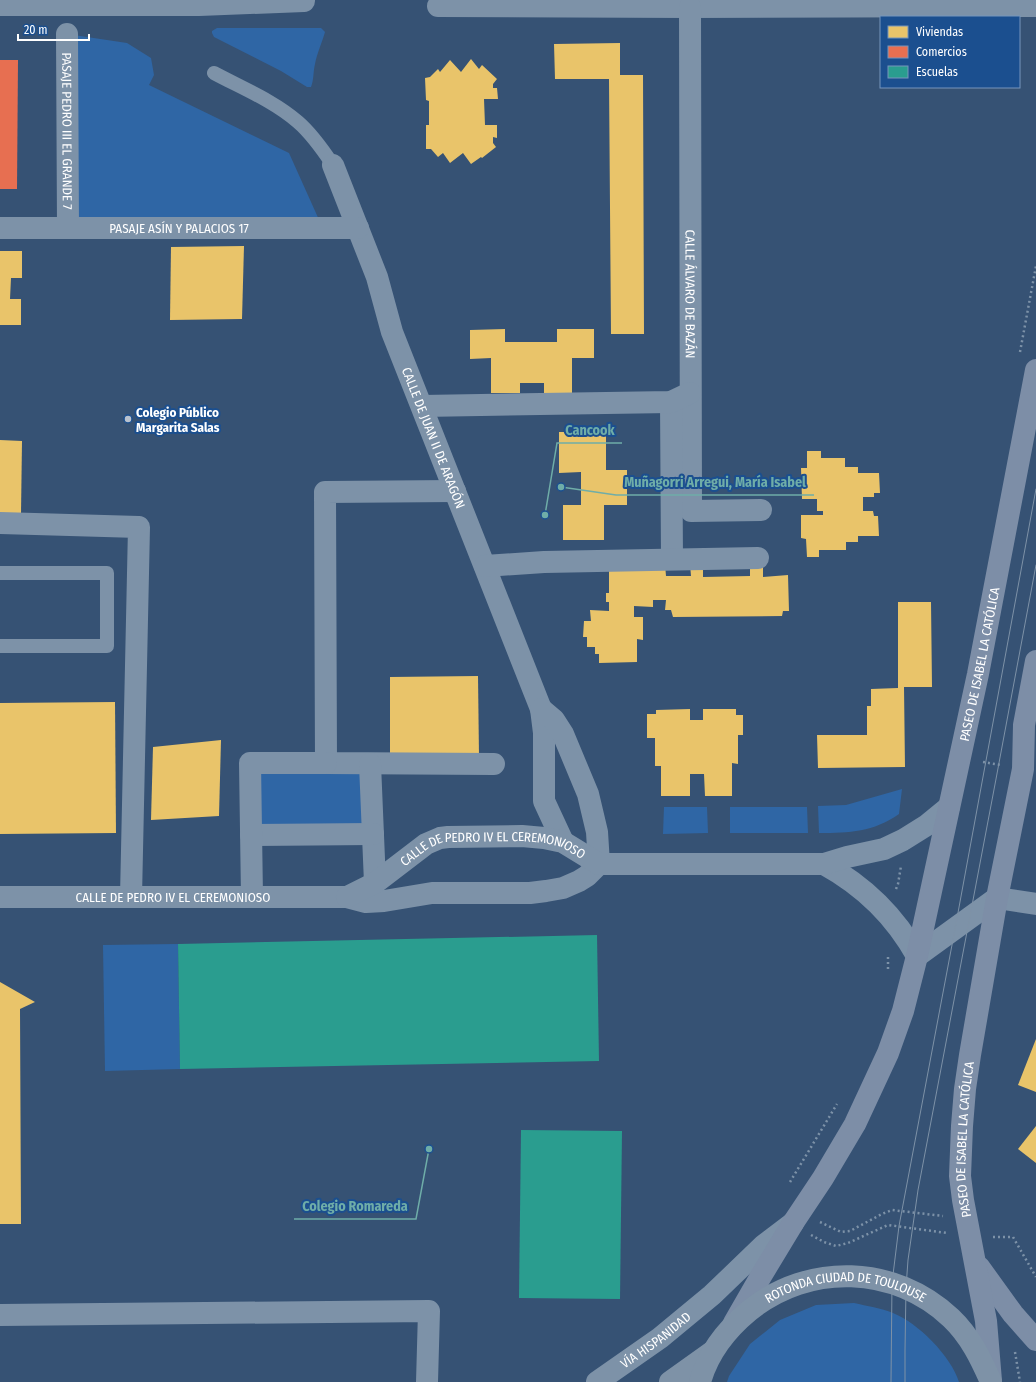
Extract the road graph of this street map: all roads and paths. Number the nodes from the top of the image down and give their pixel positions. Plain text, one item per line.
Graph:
1 (304, 1) dead end
2 (0, 5) edge
3 (438, 6) dead end
4 (1036, 6) edge
5 (690, 7) junction
6 (67, 34) dead end
7 (214, 73) dead end
8 (333, 164) joint
9 (0, 228) edge
10 (68, 228) junction
11 (358, 228) junction
12 (1036, 370) edge
13 (681, 397) junction
14 (422, 406) junction
15 (455, 491) junction
16 (761, 510) dead end
17 (0, 523) edge
18 (758, 558) dead end
19 (672, 559) junction
20 (485, 566) junction
21 (0, 573) edge
22 (0, 646) edge
23 (1036, 662) edge
24 (541, 709) junction
25 (960, 758) junction
26 (326, 763) junction
27 (370, 764) junction
28 (494, 764) dead end
29 (1023, 769) junction
30 (544, 801) junction
31 (949, 807) junction
32 (372, 834) junction
33 (251, 835) junction
34 (522, 836) junction
35 (563, 842) junction
36 (600, 864) junction
37 (824, 864) junction
38 (901, 865) dead end
39 (375, 883) junction
40 (895, 890) dead end
41 (0, 897) edge
42 (131, 897) junction
43 (252, 897) junction
44 (347, 897) junction
45 (997, 898) junction
46 (1036, 904) edge
47 (887, 948) dead end
48 (917, 956) junction
49 (887, 972) dead end
50 (839, 1099) dead end
51 (789, 1184) dead end
52 (797, 1217) junction
53 (960, 1227) junction
54 (812, 1236) dead end
55 (993, 1237) dead end
56 (975, 1261) junction
57 (1036, 1277) edge
58 (794, 1285) junction
59 (753, 1290) junction
60 (712, 1295) junction
61 (0, 1315) edge
62 (734, 1324) junction
63 (1036, 1340) edge
64 (1014, 1347) dead end
65 (713, 1352) junction
66 (427, 1382) edge
67 (597, 1382) edge
68 (670, 1382) edge
69 (700, 1382) edge
70 (991, 1382) edge
71 (1020, 1382) edge

1 - 2 street
3 - 5 street
4 - 5 street
5 - 13 street, CALLE ÁLVARO DE BAZÁN
6 - 10 street, PASAJE PEDRO III EL GRANDE 7
7 - 8 lane
8 - 11 street, CALLE DE JUAN II DE ARAGÓN
9 - 10 street, PASAJE ASÍN Y PALACIOS 17
10 - 11 street, PASAJE ASÍN Y PALACIOS 17
11 - 14 street, CALLE DE JUAN II DE ARAGÓN
12 - 25 main road, PASEO DE ISABEL LA CATÓLICA
13 - 14 street
13 - 16 street, CALLE ÁLVARO DE BAZÁN
13 - 19 street
14 - 15 street, CALLE DE JUAN II DE ARAGÓN
15 - 20 street, CALLE DE JUAN II DE ARAGÓN
15 - 26 street
17 - 42 street
18 - 19 street
19 - 20 street
20 - 24 street, CALLE DE JUAN II DE ARAGÓN
21 - 22 lane
23 - 29 main road, PASEO DE ISABEL LA CATÓLICA
24 - 30 street, CALLE DE JUAN II DE ARAGÓN
24 - 36 street, CALLE DE JUAN II DE ARAGÓN
25 - 29 path
25 - 31 main road, PASEO DE ISABEL LA CATÓLICA
26 - 27 street
26 - 33 street
27 - 28 street
27 - 32 street
29 - 45 main road, PASEO DE ISABEL LA CATÓLICA
30 - 34 street
30 - 35 street, CALLE DE JUAN II DE ARAGÓN
31 - 37 street, CALLE DE PEDRO IV EL CEREMONIOSO
31 - 48 main road, PASEO DE ISABEL LA CATÓLICA
32 - 33 street
32 - 39 street
33 - 43 street
34 - 35 street, CALLE DE PEDRO IV EL CEREMONIOSO
34 - 39 street, CALLE DE PEDRO IV EL CEREMONIOSO
35 - 36 street, CALLE DE PEDRO IV EL CEREMONIOSO
36 - 37 street, CALLE DE PEDRO IV EL CEREMONIOSO
36 - 44 street, CALLE DE PEDRO IV EL CEREMONIOSO
37 - 48 street
38 - 40 path
39 - 44 street, CALLE DE PEDRO IV EL CEREMONIOSO
41 - 42 street, CALLE DE PEDRO IV EL CEREMONIOSO
42 - 43 street, CALLE DE PEDRO IV EL CEREMONIOSO
43 - 44 street, CALLE DE PEDRO IV EL CEREMONIOSO
45 - 46 street
45 - 48 street
45 - 53 main road, PASEO DE ISABEL LA CATÓLICA
47 - 49 path
48 - 52 main road, PASEO DE ISABEL LA CATÓLICA
50 - 51 path
52 - 53 path
52 - 59 main road, PASEO DE ISABEL LA CATÓLICA
52 - 60 street, VÍA HISPANIDAD
53 - 54 path
53 - 56 main road, PASEO DE ISABEL LA CATÓLICA
55 - 57 path
56 - 63 main road
56 - 70 main road, PASEO DE ISABEL LA CATÓLICA
58 - 59 street
58 - 62 highway, ROTONDA CIUDAD DE TOULOUSE
58 - 70 highway, ROTONDA CIUDAD DE TOULOUSE
59 - 60 street
59 - 62 main road, PASEO DE ISABEL LA CATÓLICA
60 - 67 street, VÍA HISPANIDAD
61 - 66 street
62 - 65 highway, ROTONDA CIUDAD DE TOULOUSE
64 - 71 path
65 - 68 highway
65 - 69 highway, ROTONDA CIUDAD DE TOULOUSE

